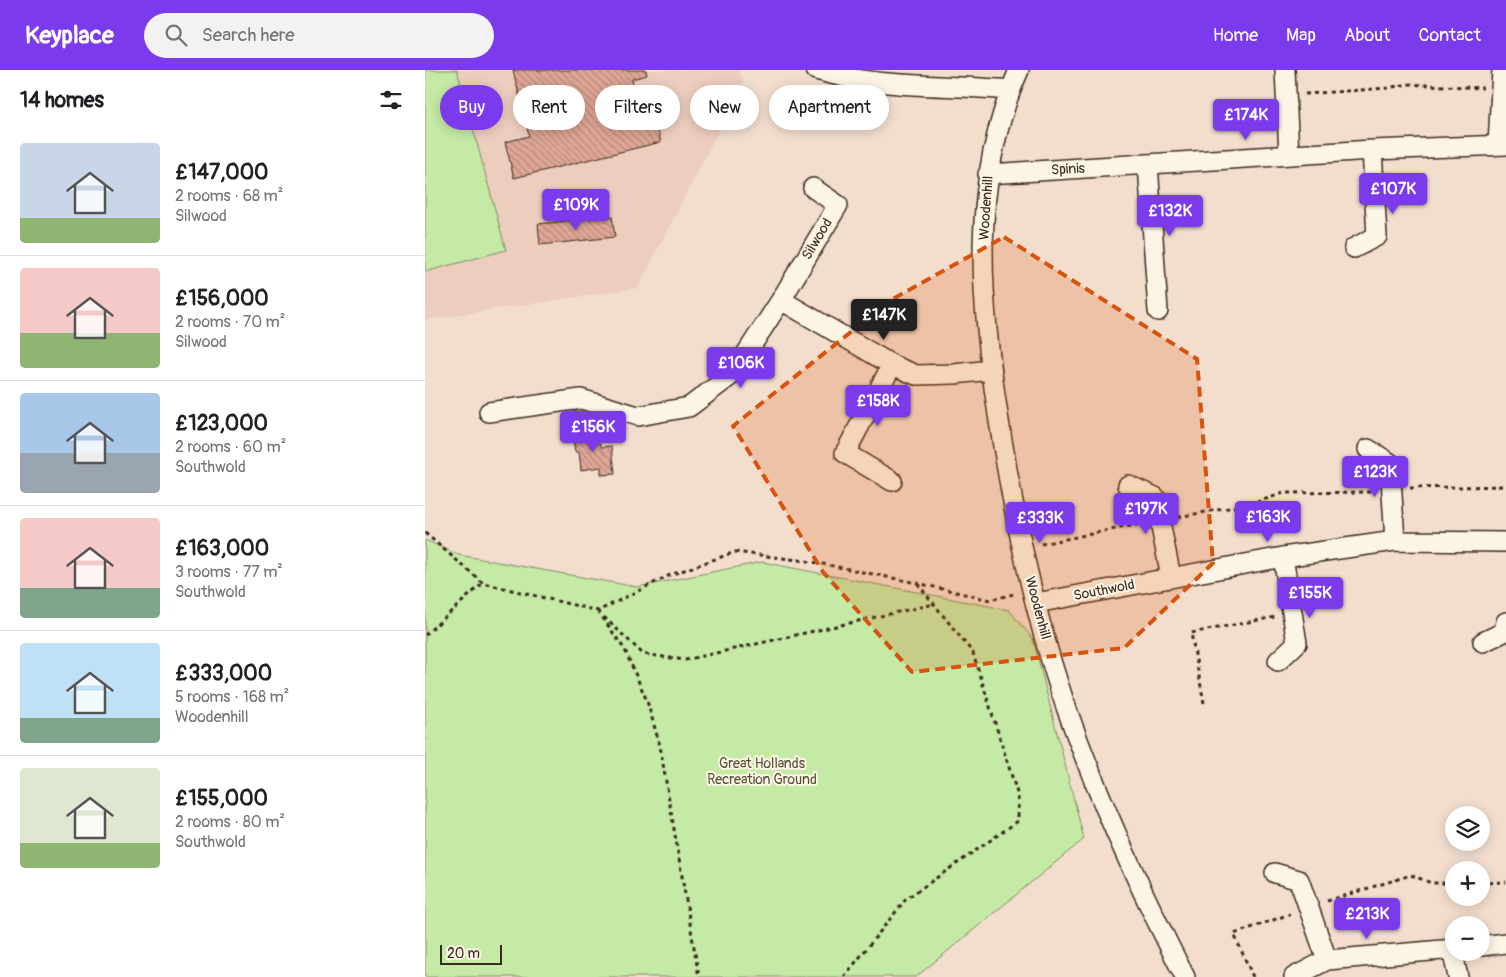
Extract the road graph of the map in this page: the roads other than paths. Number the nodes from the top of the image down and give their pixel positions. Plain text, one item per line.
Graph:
1 (816, 70) edge
2 (1019, 70) edge
3 (1285, 70) edge
4 (1502, 79) edge
5 (1010, 90) junction
6 (1502, 145) edge
7 (1372, 150) junction
8 (1289, 155) junction
9 (1148, 164) junction
10 (987, 174) junction
11 (813, 188) dead end
12 (1354, 248) dead end
13 (781, 300) junction
14 (1158, 311) dead end
15 (892, 365) junction
16 (991, 370) junction
17 (489, 412) dead end
18 (1368, 449) dead end
19 (892, 481) dead end
20 (1129, 486) dead end
21 (1395, 541) junction
22 (1506, 542) edge
23 (1283, 557) junction
24 (1171, 577) junction
25 (1035, 596) junction
26 (1506, 622) edge
27 (1483, 642) dead end
28 (1277, 661) dead end
29 (1275, 873) dead end
30 (1506, 943) edge
31 (1490, 945) edge
32 (1445, 950) edge
33 (1327, 960) junction
34 (1455, 961) edge
35 (1185, 977) edge
36 (1294, 977) edge
37 (1458, 977) edge

1 - 5 street
2 - 5 street, Woodenhill
3 - 8 street
4 - 6 street, Spinis
5 - 10 street, Woodenhill
6 - 7 street, Spinis
7 - 8 street, Spinis
7 - 12 street
8 - 9 street, Spinis
9 - 10 street, Spinis
9 - 14 street
10 - 16 street, Woodenhill
11 - 13 street, Silwood
13 - 15 street
13 - 17 street, Silwood
15 - 16 street
15 - 19 street
16 - 25 street, Woodenhill
18 - 21 street
20 - 24 street
21 - 22 street, Southwold
21 - 23 street, Southwold
23 - 24 street, Southwold
23 - 28 street
24 - 25 street, Southwold
25 - 35 street, Woodenhill
26 - 27 street
29 - 33 street
30 - 31 street
32 - 33 street
33 - 36 street
34 - 37 street

